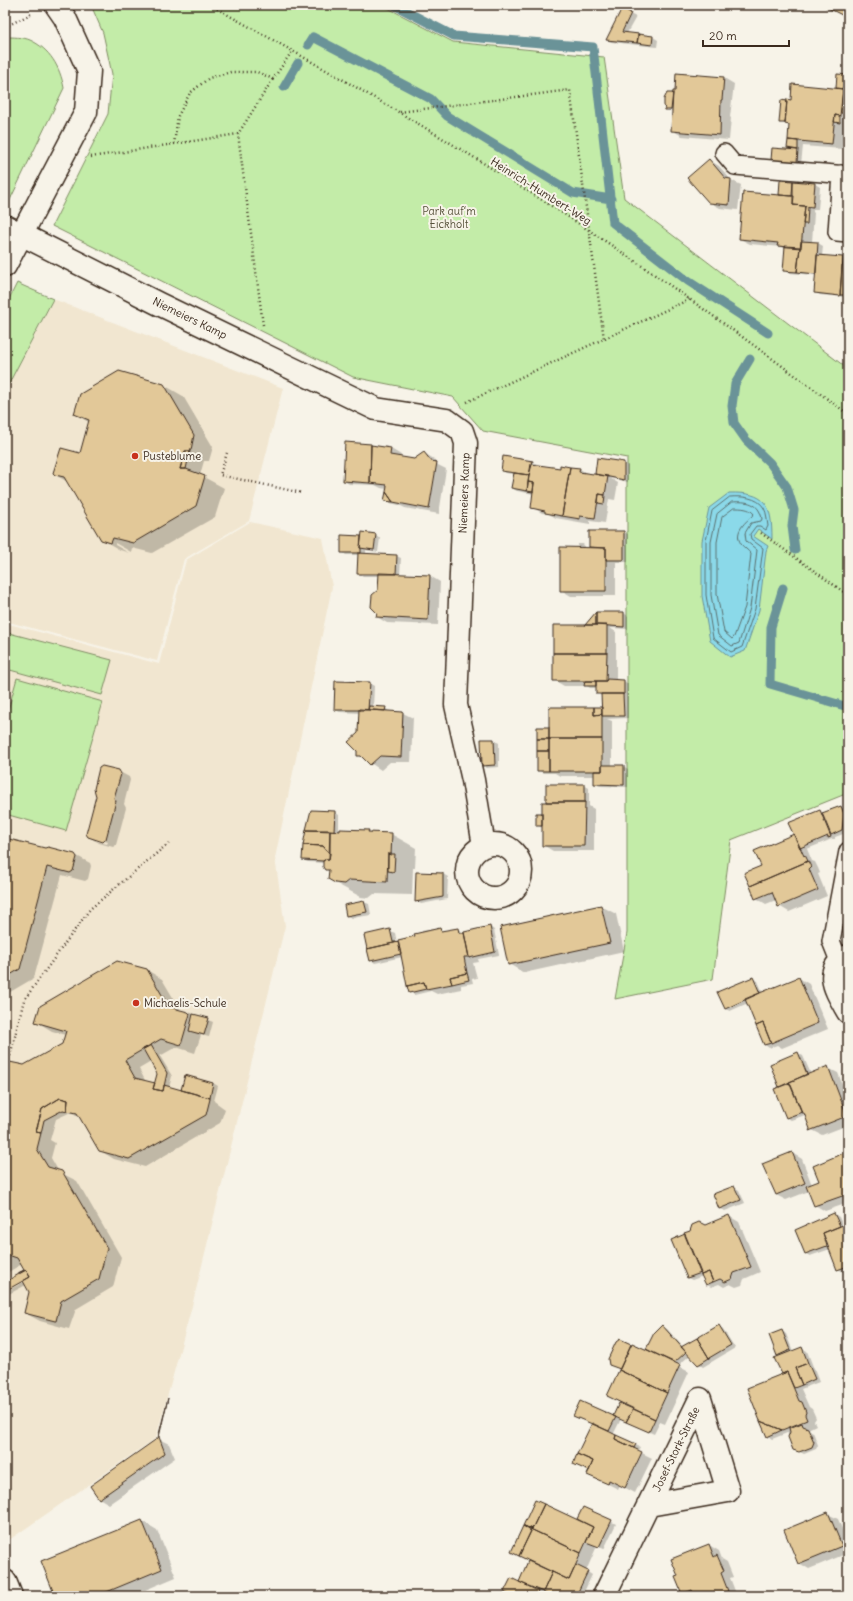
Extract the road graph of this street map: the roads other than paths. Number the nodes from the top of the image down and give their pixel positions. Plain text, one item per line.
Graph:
1 (56, 5) edge
2 (724, 153) dead end
3 (845, 175) edge
4 (13, 231) edge
5 (848, 233) edge
6 (5, 266) edge
7 (484, 846) dead end
8 (848, 851) edge
9 (844, 958) edge
10 (848, 1012) edge
11 (649, 1505) junction
12 (5, 1581) edge
13 (11, 1596) edge
14 (604, 1596) edge

1 - 4 street
2 - 3 lane
3 - 5 lane
4 - 6 street
4 - 7 street, Niemeiers Kamp
8 - 9 lane
9 - 10 street
11 - 11 street, Josef-Stork-Straße
11 - 14 street, Josef-Stork-Straße
12 - 13 street

